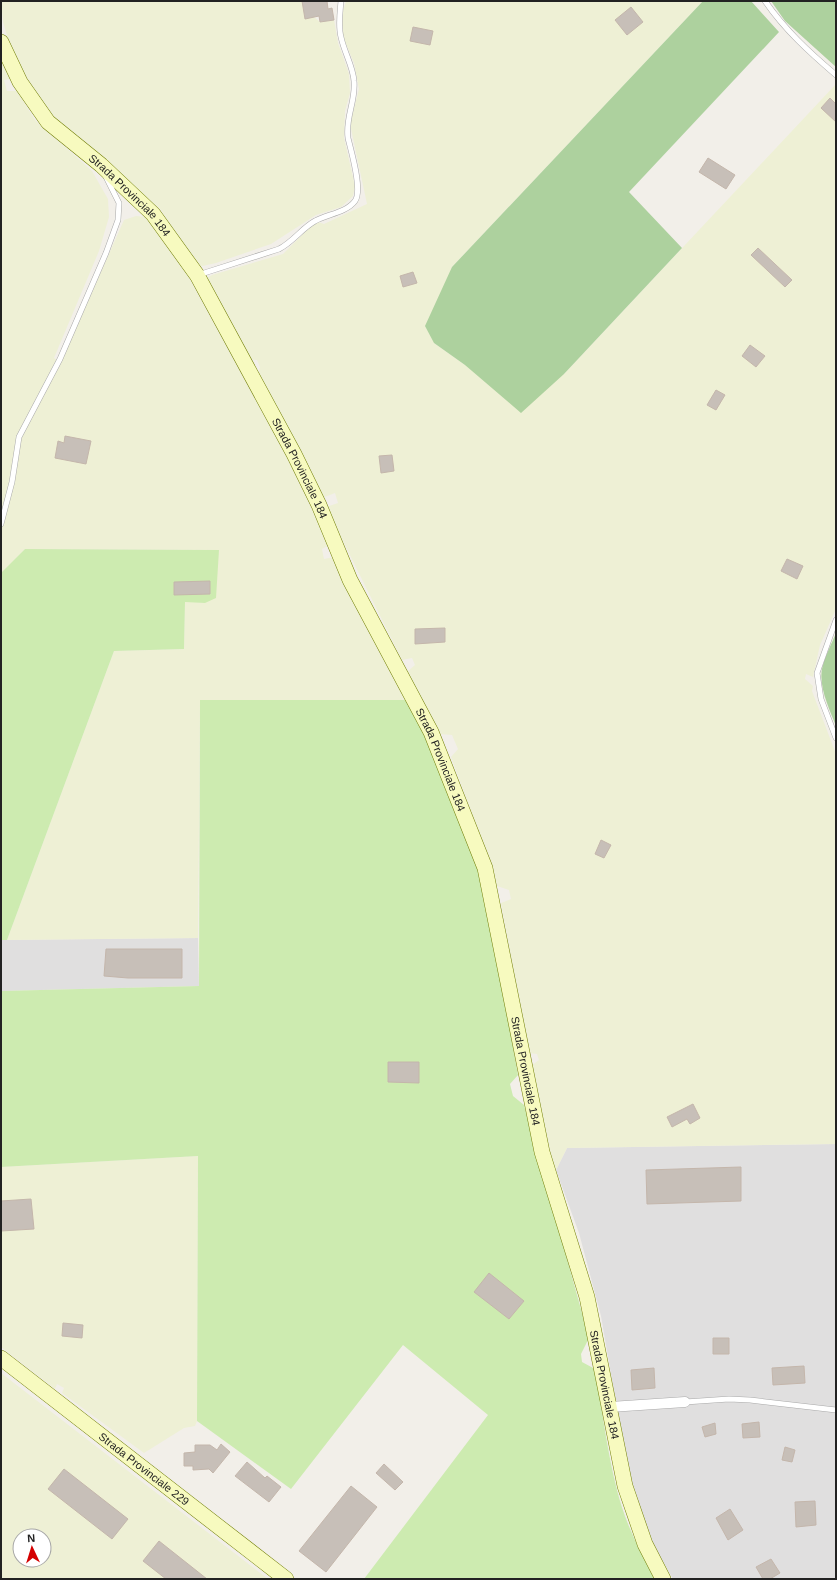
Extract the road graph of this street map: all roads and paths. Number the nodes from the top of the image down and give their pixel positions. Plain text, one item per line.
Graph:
1 (341, 1) edge
2 (765, 1) edge
3 (1, 42) edge
4 (836, 75) edge
5 (101, 165) junction
6 (197, 275) junction
7 (1, 524) edge
8 (836, 620) edge
9 (836, 738) edge
10 (1, 1358) edge
11 (685, 1402) joint
12 (610, 1407) junction
13 (836, 1410) edge
14 (286, 1579) edge
15 (663, 1579) edge

1 - 6 lane
2 - 4 lane
3 - 5 street, Strada Provinciale 184
5 - 6 street, Strada Provinciale 184
5 - 7 lane
6 - 12 street, Strada Provinciale 184
8 - 9 lane
10 - 14 street, Strada Provinciale 229
11 - 12 street
11 - 13 lane
12 - 15 street, Strada Provinciale 184

